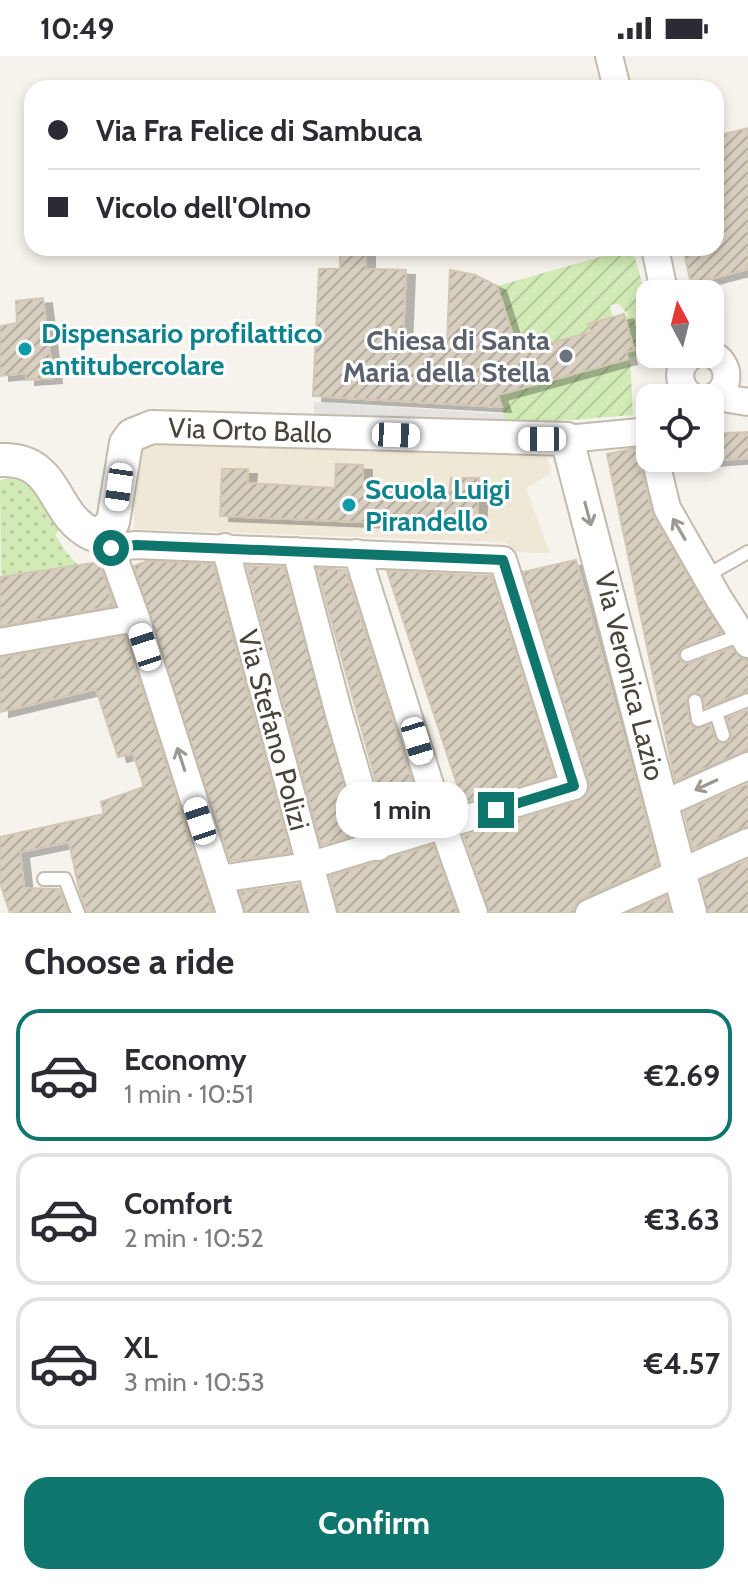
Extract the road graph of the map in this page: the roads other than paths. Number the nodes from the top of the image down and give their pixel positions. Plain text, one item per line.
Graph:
1 (609, 56) edge
2 (615, 80) edge
3 (657, 256) edge
4 (662, 280) edge
5 (728, 367) edge
6 (690, 381) edge
7 (748, 402) edge
8 (636, 432) edge
9 (567, 439) junction
10 (0, 460) edge
11 (658, 472) edge
12 (107, 539) junction
13 (225, 547) junction
14 (296, 551) junction
15 (748, 552) edge
16 (357, 553) junction
17 (706, 576) junction
18 (136, 618) junction
19 (745, 639) edge
20 (0, 642) edge
21 (687, 655) dead end
22 (748, 700) edge
23 (695, 701) dead end
24 (716, 713) junction
25 (723, 735) dead end
26 (748, 766) edge
27 (663, 804) junction
28 (443, 826) junction
29 (748, 842) edge
30 (378, 847) junction
31 (308, 866) junction
32 (679, 872) junction
33 (44, 879) dead end
34 (219, 879) junction
35 (78, 913) edge
36 (230, 913) edge
37 (323, 913) edge
38 (474, 913) edge
39 (589, 913) edge
40 (690, 913) edge

1 - 2 street
3 - 4 street
5 - 6 street
6 - 7 street
8 - 9 street
9 - 12 street, Via Orto Ballo
9 -> 27 street, Via Veronica Lazio
10 - 12 street
17 -> 11 street
12 - 13 street
12 - 18 street
13 - 14 street
13 - 31 street, Via Stefano Polizi
14 - 16 street
14 - 30 street
15 - 17 lane
16 - 28 street
16 - 28 street
17 - 19 street
18 - 20 street
34 -> 18 street
19 - 21 lane
22 - 24 lane
23 - 24 lane
24 - 25 lane
26 -> 27 street
27 - 32 street, Via Veronica Lazio
28 - 30 street
28 - 38 street
29 - 32 street
30 - 31 street
31 - 34 street
31 - 37 street, Via Stefano Polizi
32 - 39 street
32 - 40 street, Via Veronica Lazio
33 - 35 lane
34 - 36 street

